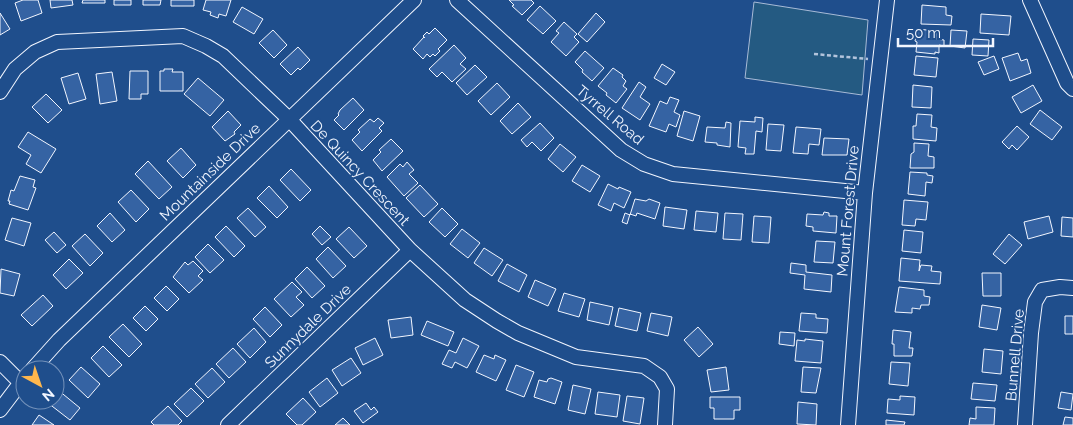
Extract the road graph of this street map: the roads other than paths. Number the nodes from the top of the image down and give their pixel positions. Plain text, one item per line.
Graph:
1 (414, 0) edge
2 (457, 0) edge
3 (886, 0) edge
4 (1030, 0) edge
5 (1073, 89) edge
6 (0, 92) edge
7 (289, 120) junction
8 (865, 193) junction
9 (410, 250) junction
10 (1073, 288) edge
11 (41, 360) edge
12 (0, 362) edge
13 (15, 374) edge
14 (15, 390) edge
15 (0, 410) edge
16 (228, 425) edge
17 (665, 425) edge
18 (848, 425) edge
19 (1025, 425) edge

1 - 7 street, Mountainside Drive
2 - 8 street, Tyrrell Road
3 - 8 street, Mount Forest Drive
4 - 5 street
6 - 7 street, De Quincy Crescent
7 - 9 street, De Quincy Crescent
7 - 11 street, Mountainside Drive
8 - 18 street, Mount Forest Drive
9 - 16 street, Sunnydale Drive
9 - 17 street, De Quincy Crescent
10 - 19 street, Bunnell Drive
12 - 13 street
14 - 15 street

